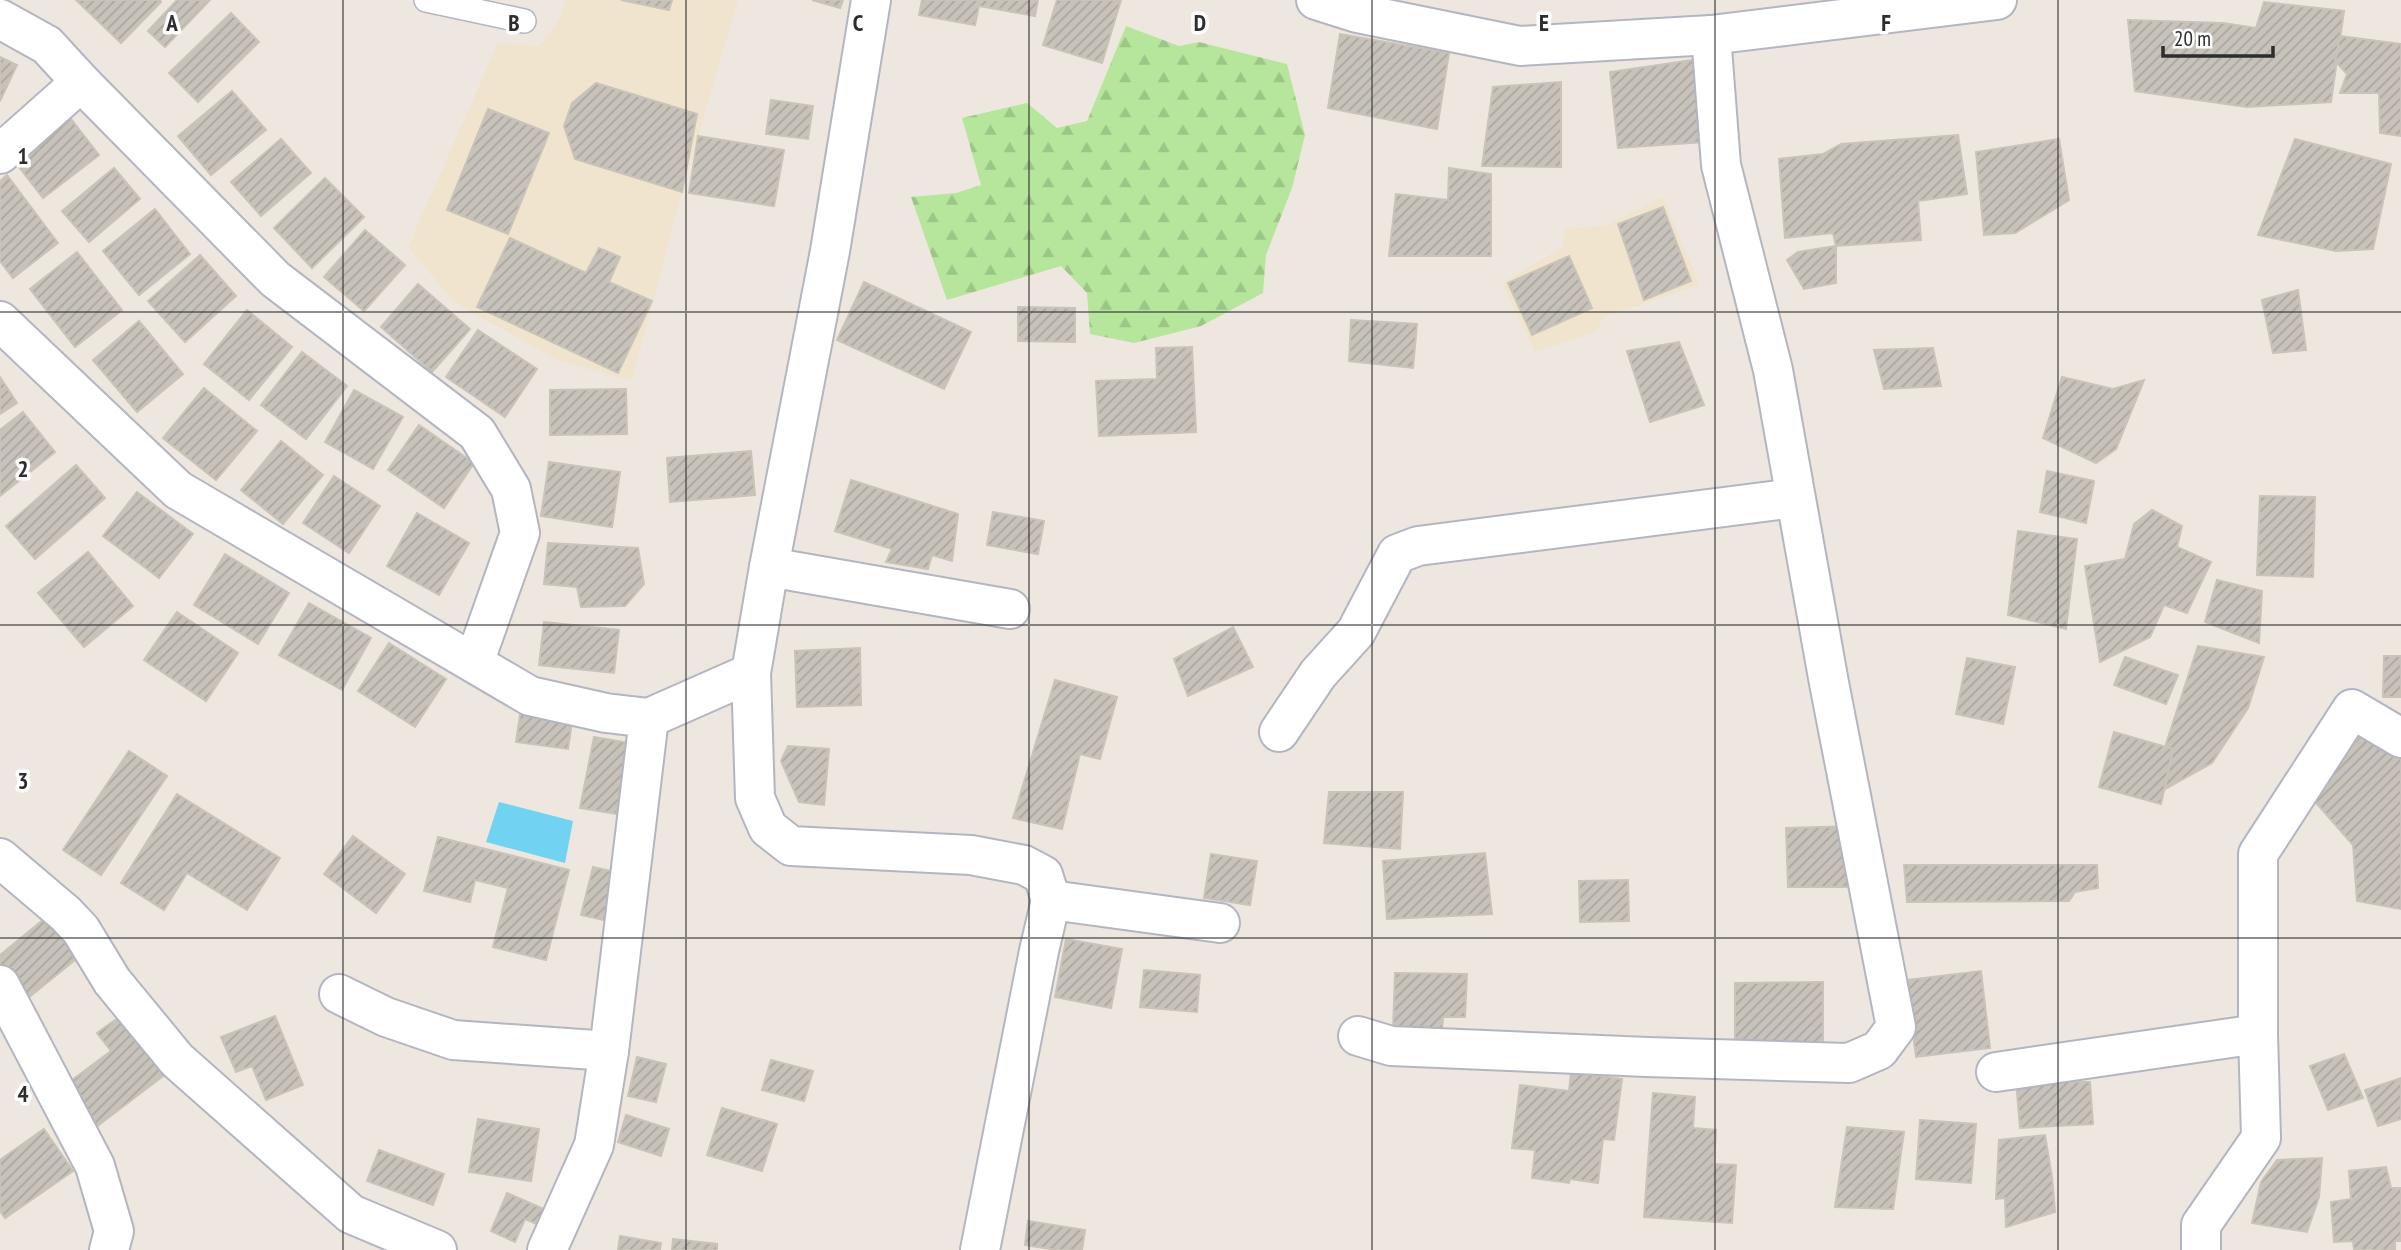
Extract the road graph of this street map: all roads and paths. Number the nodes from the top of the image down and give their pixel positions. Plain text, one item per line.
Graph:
1 (426, 0) edge
2 (871, 0) edge
3 (1316, 0) edge
4 (1997, 0) edge
5 (0, 19) edge
6 (524, 21) dead end
7 (1711, 35) junction
8 (81, 82) junction
9 (0, 154) edge
10 (0, 321) edge
11 (1795, 498) junction
12 (769, 567) junction
13 (1010, 609) dead end
14 (474, 663) junction
15 (751, 673) junction
16 (649, 718) junction
17 (1279, 732) dead end
18 (2401, 738) edge
19 (0, 858) edge
20 (1051, 900) junction
21 (1220, 923) dead end
22 (0, 985) edge
23 (339, 994) dead end
24 (2258, 1034) junction
25 (1358, 1036) dead end
26 (609, 1051) junction
27 (1996, 1072) dead end
28 (109, 1250) edge
29 (437, 1250) edge
30 (547, 1250) edge
31 (980, 1250) edge
32 (2201, 1250) edge

1 - 6 lane
2 - 12 street
3 - 7 street
4 - 7 street
5 - 8 street
7 - 11 street
8 - 9 street
8 - 14 street
10 - 14 street
11 - 17 street
11 - 25 street
12 - 13 street
12 - 15 street
14 - 16 street
15 - 16 street
15 - 20 street
16 - 26 street
18 - 24 street
19 - 29 street
20 - 21 street
20 - 31 street
22 - 28 street
23 - 26 street
24 - 27 street
24 - 32 street
26 - 30 street

